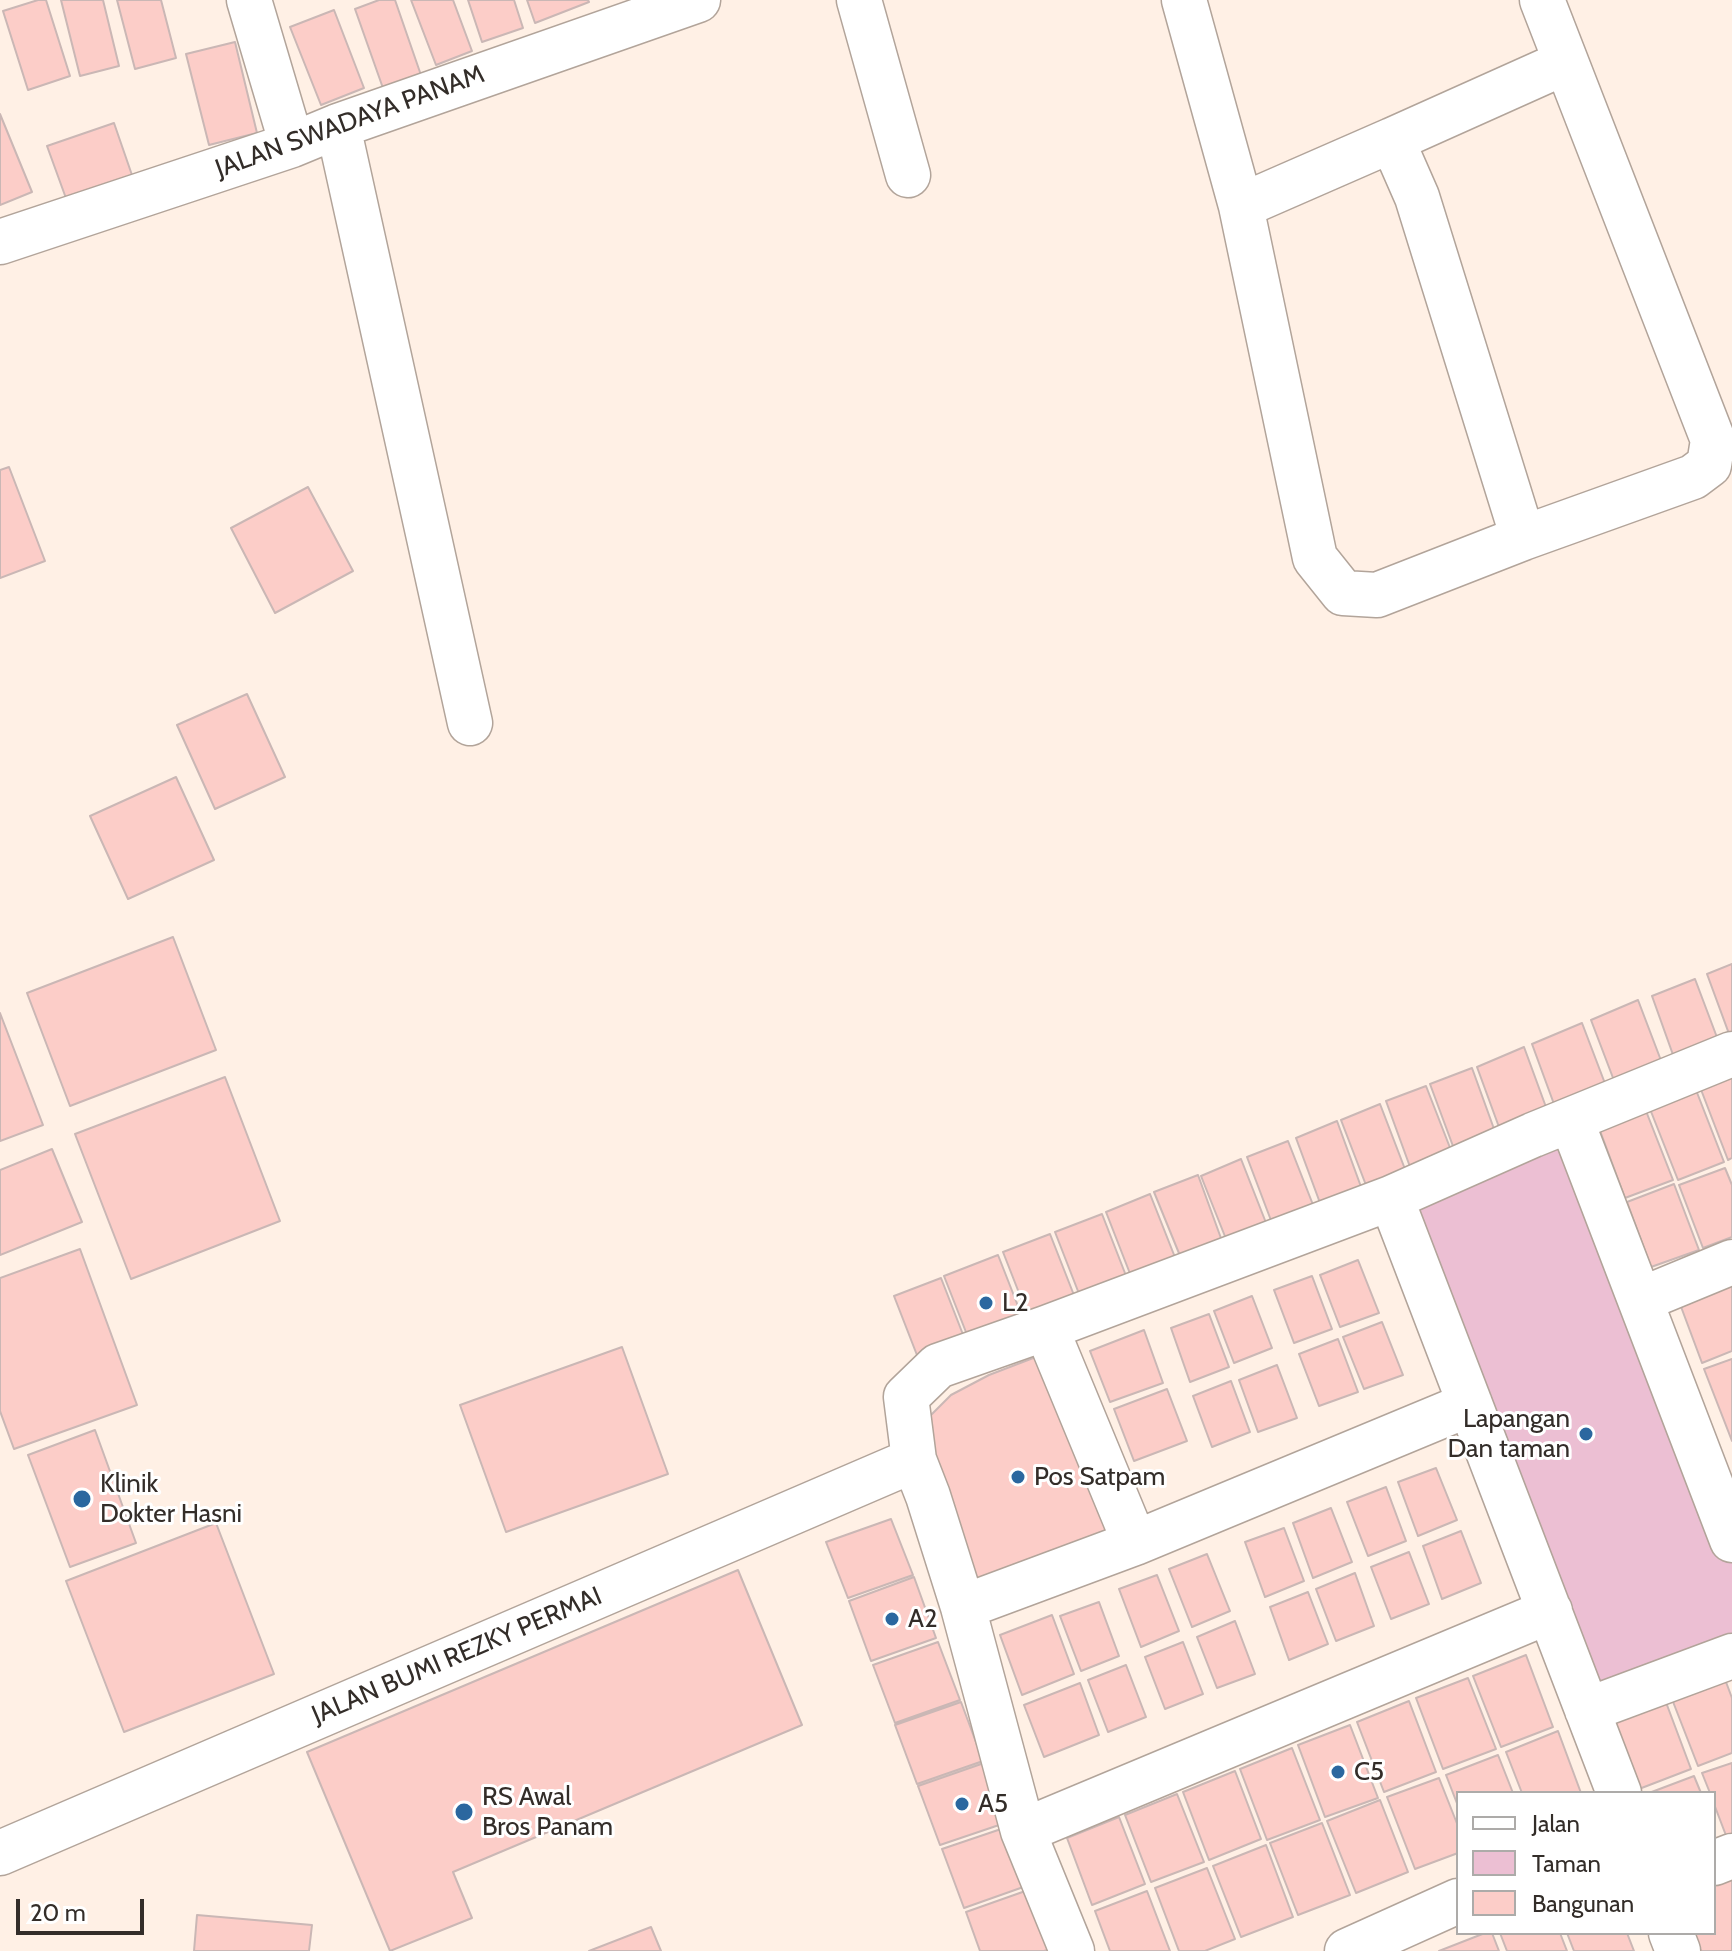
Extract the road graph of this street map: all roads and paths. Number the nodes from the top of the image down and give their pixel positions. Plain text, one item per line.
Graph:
1 (249, 0) edge
2 (698, 0) edge
3 (859, 0) edge
4 (1184, 0) edge
5 (1542, 0) edge
6 (1566, 62) junction
7 (338, 126) junction
8 (1392, 140) junction
9 (292, 145) junction
10 (908, 175) dead end
11 (1241, 206) junction
12 (0, 242) edge
13 (1523, 538) junction
14 (470, 723) dead end
15 (1732, 1054) edge
16 (1571, 1120) junction
17 (1391, 1198) junction
18 (1732, 1262) edge
19 (1640, 1300) junction
20 (1046, 1328) junction
21 (1470, 1404) junction
22 (1717, 1458) edge
23 (914, 1460) junction
24 (1732, 1540) edge
25 (1135, 1543) junction
26 (963, 1607) junction
27 (1550, 1611) junction
28 (1732, 1656) edge
29 (1587, 1710) junction
30 (1618, 1791) edge
31 (1023, 1831) junction
32 (0, 1853) edge
33 (1456, 1902) edge
34 (1072, 1951) edge
35 (1347, 1951) edge

1 - 9 street
2 - 7 street, JALAN SWADAYA PANAM
3 - 10 street
4 - 11 street
5 - 6 street
6 - 8 street
6 - 13 street
7 - 9 street, JALAN SWADAYA PANAM
7 - 14 street
8 - 11 street
8 - 13 street
9 - 12 street, JALAN SWADAYA PANAM
11 - 13 street
15 - 16 street
16 - 17 street
16 - 19 street
17 - 20 street
17 - 21 street
18 - 19 street
19 - 22 street
20 - 23 street
20 - 25 street
21 - 25 street
21 - 27 street
22 - 24 street
23 - 26 street
23 - 32 street, JALAN BUMI REZKY PERMAI
25 - 26 street
26 - 31 street
27 - 29 street
27 - 31 street
28 - 29 street
29 - 30 street
31 - 34 street
33 - 35 street

